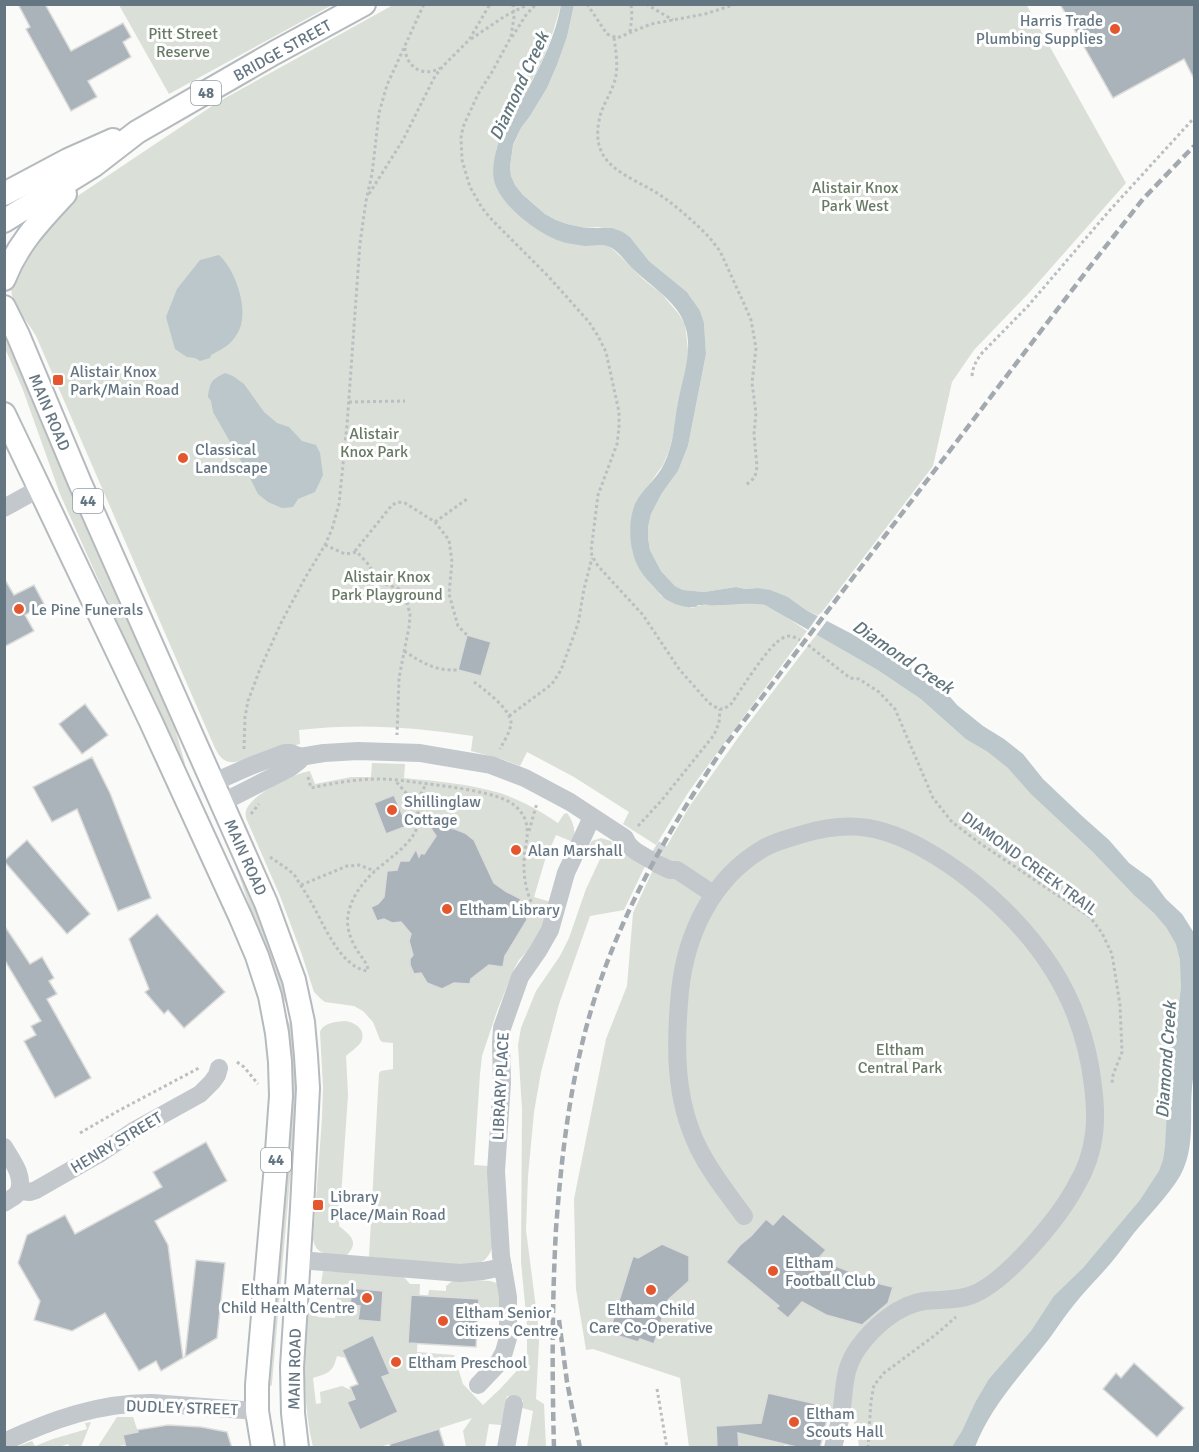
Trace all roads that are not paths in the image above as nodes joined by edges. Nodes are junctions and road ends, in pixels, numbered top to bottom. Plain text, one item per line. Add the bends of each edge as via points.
1 (364, 4) edge
2 (137, 132) junction
3 (78, 176) junction
4 (4, 194) edge
5 (4, 221) edge
6 (4, 279) edge
7 (4, 307) edge
8 (4, 414) edge
9 (40, 488) junction
10 (4, 508) edge
11 (300, 757) junction
12 (217, 793) junction
13 (189, 806) junction
14 (592, 817) junction
15 (714, 894) junction
16 (270, 996) junction
17 (303, 1022) junction
18 (219, 1068) dead end
19 (4, 1147) edge
20 (12, 1197) edge
21 (744, 1216) dead end
22 (299, 1260) junction
23 (503, 1267) junction
24 (478, 1385) dead end
25 (514, 1404) dead end
26 (257, 1411) junction
27 (293, 1413) junction
28 (4, 1442) edge
29 (263, 1448) edge
30 (297, 1448) edge
31 (506, 1448) edge
32 (833, 1448) edge

1 - 2 main road, BRIDGE STREET / 48
2 - 3 main road, BRIDGE STREET / 48
2 - 4 main road, BRIDGE STREET / 48 via 85,152
3 - 5 main road, BRIDGE STREET / 48
3 - 6 main road via 30,231
7 - 12 main road, MAIN ROAD / 44
8 - 9 main road, MAIN ROAD / 44
9 - 10 street
9 - 13 main road, MAIN ROAD / 44
11 - 12 street via 290,768
11 - 12 street via 285,753 245,769
11 - 14 street via 396,752 490,765 525,778
12 - 13 main road via 205,808
12 - 17 main road, MAIN ROAD / 44 via 277,932 294,980
13 - 16 main road, MAIN ROAD / 44 via 257,956
14 - 15 street via 625,838 635,852 671,860 677,870
14 - 23 street, LIBRARY PLACE via 566,873 550,930 520,977 502,1028 496,1171
15 - 21 street via 689,943 682,976 677,1071 691,1132 708,1165
15 - 32 street via 746,860 766,847 813,831 858,826 884,831 917,845 986,892 1044,955 1065,989 1091,1067 1094,1134 1085,1167 1066,1202 1028,1250 988,1286 963,1298 911,1305 865,1338 846,1372
16 - 17 main road
16 - 26 main road, MAIN ROAD / 44 via 281,1096
17 - 22 main road, MAIN ROAD / 44 via 308,1088
18 - 20 street, HENRY STREET via 200,1094 36,1190
19 - 20 street via 20,1176 21,1184
22 - 23 street via 460,1273
22 - 27 main road, MAIN ROAD / 44
23 - 24 street, LIBRARY PLACE via 508,1338 497,1365
25 - 31 street
26 - 27 main road
26 - 28 street, DUDLEY STREET via 153,1403 113,1405 59,1420
26 - 29 main road, MAIN ROAD / 44
27 - 30 main road, MAIN ROAD / 44

